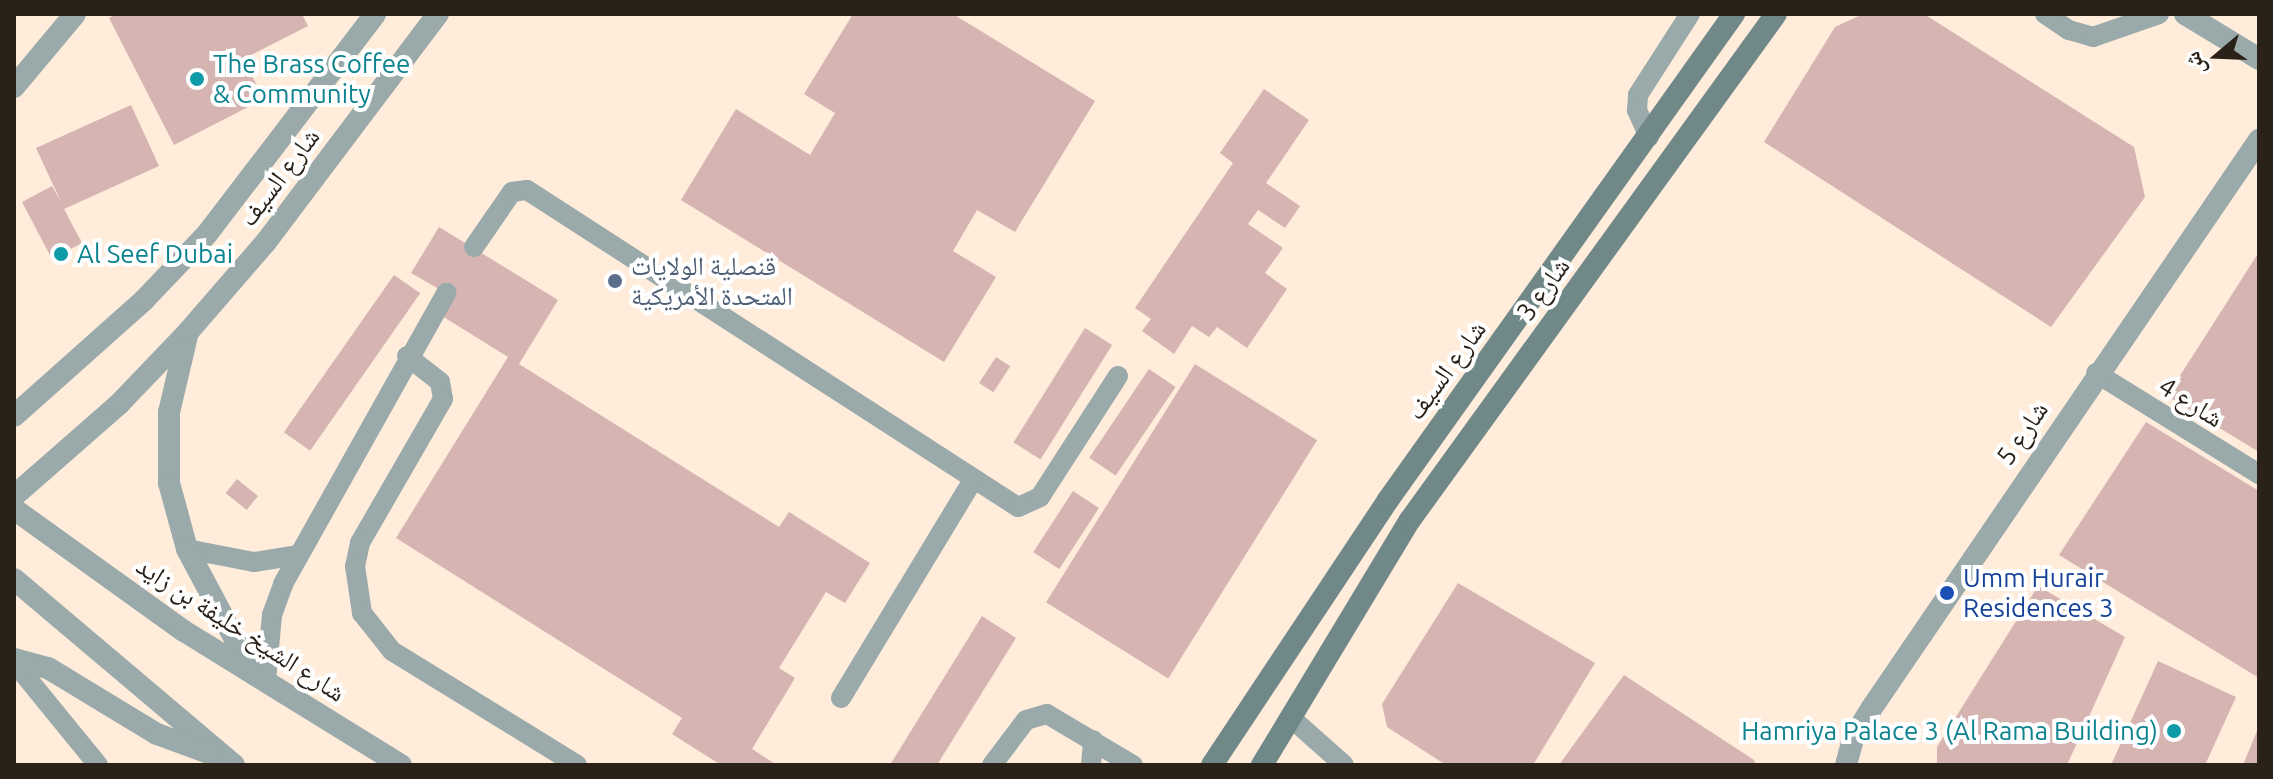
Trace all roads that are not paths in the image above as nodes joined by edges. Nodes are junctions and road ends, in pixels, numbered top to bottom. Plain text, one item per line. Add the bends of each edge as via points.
1 (75, 14) edge
2 (375, 14) edge
3 (438, 14) edge
4 (1690, 14) edge
5 (1734, 14) edge
6 (1776, 14) edge
7 (2045, 14) edge
8 (2159, 14) edge
9 (2185, 14) edge
10 (2259, 59) edge
11 (14, 87) edge
12 (1649, 137) junction
13 (2259, 140) edge
14 (474, 247) dead end
15 (446, 293) dead end
16 (188, 332) junction
17 (407, 356) junction
18 (2096, 373) junction
19 (1118, 376) dead end
20 (14, 416) edge
21 (2259, 474) edge
22 (973, 480) junction
23 (14, 496) edge
24 (14, 509) edge
25 (187, 549) junction
26 (298, 555) junction
27 (14, 579) edge
28 (14, 660) edge
29 (259, 677) junction
30 (841, 698) dead end
31 (1290, 717) junction
32 (1093, 740) junction
33 (228, 761) edge
34 (1341, 764) edge
35 (98, 765) edge
36 (401, 765) edge
37 (577, 765) edge
38 (992, 765) edge
39 (1091, 765) edge
40 (1133, 765) edge
41 (1212, 765) edge
42 (1262, 765) edge
43 (1846, 765) edge

1 - 11 street
2 - 20 street, شارع السيف via 207,234 133,310
3 - 16 street, شارع السيف via 266,242
4 - 12 lane via 1638,95 1637,110
5 - 12 main road, شارع السيف
6 - 31 main road, شارع 3 via 1410,520
7 - 8 lane via 2069,30 2093,37
9 - 10 street
12 - 41 main road, شارع السيف via 1380,511
13 - 18 street, شارع 5
14 - 22 lane via 512,192 527,190
15 - 17 lane
16 - 23 street, شارع السيف via 119,404
16 - 25 street via 169,412 168,459
17 - 26 lane
17 - 37 lane via 440,382 443,399 360,543 355,566 362,613 392,651
18 - 21 lane, شارع 4
18 - 43 street, شارع 5 via 1871,709 1853,738
19 - 22 lane via 1034,504 1009,504
22 - 30 lane
24 - 29 street, شارع الشيخ خليفة بن زايد via 184,631
25 - 26 lane via 254,562
25 - 29 street
26 - 29 lane via 272,615
27 - 33 street
28 - 33 street via 48,668 89,688 157,734
28 - 35 lane
29 - 36 street, شارع الشيخ خليفة بن زايد
31 - 34 lane
31 - 42 main road, شارع 3
32 - 38 lane via 1058,719 1036,715 1026,720
32 - 39 lane
32 - 40 lane

